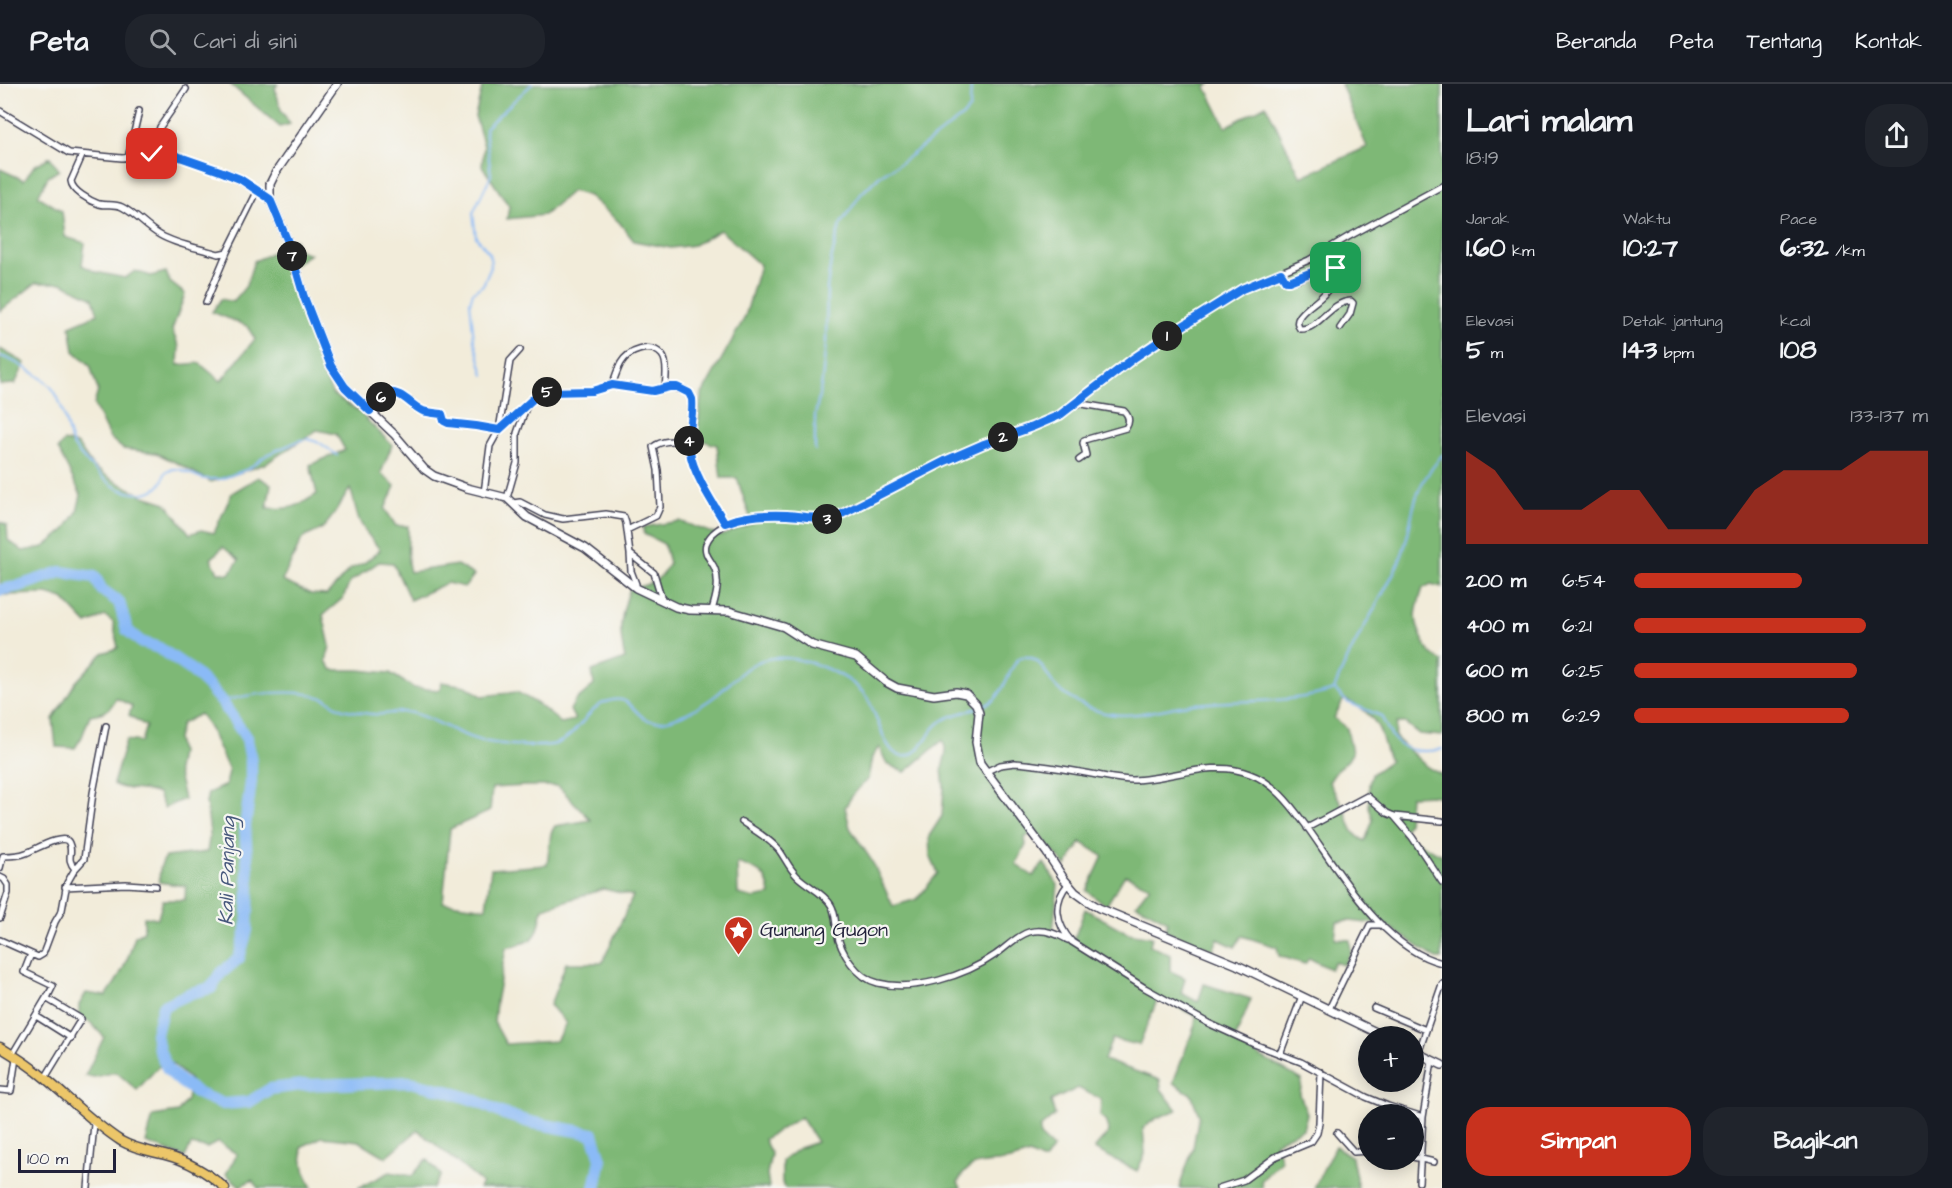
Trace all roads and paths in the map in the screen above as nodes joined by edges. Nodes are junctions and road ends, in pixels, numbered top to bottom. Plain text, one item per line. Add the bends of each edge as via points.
1 (337, 84) edge
2 (186, 89) dead end
3 (0, 111) edge
4 (139, 111) dead end
5 (152, 154) junction
6 (82, 156) junction
7 (128, 158) junction
8 (1442, 186) edge
9 (258, 190) junction
10 (270, 199) junction
11 (227, 252) junction
12 (1281, 273) junction
13 (206, 302) dead end
14 (1340, 328) dead end
15 (520, 350) dead end
16 (612, 385) junction
17 (666, 388) junction
18 (1076, 403) junction
19 (528, 404) junction
20 (370, 411) junction
21 (499, 430) junction
22 (689, 442) junction
23 (1079, 460) dead end
24 (484, 493) junction
25 (510, 501) junction
26 (725, 523) junction
27 (627, 530) junction
28 (630, 554) junction
29 (636, 588) junction
30 (662, 600) junction
31 (712, 610) junction
32 (106, 726) dead end
33 (986, 772) junction
34 (1394, 816) junction
35 (1442, 821) edge
36 (742, 822) dead end
37 (1307, 828) junction
38 (0, 868) edge
39 (75, 869) junction
40 (0, 877) edge
41 (1442, 882) edge
42 (1068, 884) junction
43 (156, 886) dead end
44 (65, 887) junction
45 (0, 918) edge
46 (1382, 925) junction
47 (0, 940) edge
48 (1072, 942) junction
49 (31, 954) junction
50 (1442, 963) edge
51 (1442, 984) edge
52 (1302, 996) junction
53 (48, 998) junction
54 (1374, 1008) dead end
55 (1329, 1009) junction
56 (36, 1016) junction
57 (1364, 1026) edge
58 (1426, 1030) junction
59 (1424, 1035) edge
60 (71, 1038) junction
61 (0, 1047) edge
62 (1280, 1054) junction
63 (14, 1056) junction
64 (1424, 1057) edge
65 (1431, 1060) junction
66 (1442, 1065) edge
67 (1321, 1072) junction
68 (45, 1078) junction
69 (0, 1090) edge
70 (1383, 1104) edge
71 (1424, 1110) edge
72 (89, 1118) junction
73 (1337, 1133) dead end
74 (1358, 1152) edge
75 (1424, 1159) edge
76 (1434, 1162) dead end
77 (1420, 1170) edge
78 (1419, 1182) dead end
79 (88, 1188) edge
80 (225, 1188) edge
81 (1219, 1188) edge

1 - 10 street via 276,172 270,184
2 - 5 street via 166,116
3 - 6 street via 66,151
4 - 7 street
5 - 7 street
5 - 9 street via 177,156 240,179
6 - 7 street
6 - 11 street via 70,181 75,189 100,204 122,207 162,236 218,254
8 - 12 street
9 - 10 street
9 - 11 street
10 - 20 street via 331,366 345,387
11 - 13 street
12 - 14 street via 1286,281 1294,281 1334,266 1337,274 1297,325 1300,329 1309,328 1339,304 1351,301 1352,309
12 - 18 street via 1242,289 1170,334
15 - 21 street via 510,362
16 - 17 street via 653,391
16 - 17 street via 622,360 636,350 647,349 664,358
16 - 19 street via 592,391 549,392
17 - 22 street via 677,387 690,394 693,403
18 - 23 street via 1124,411 1129,420 1126,428 1084,440 1086,455
18 - 26 street via 1054,418 945,461 840,515 825,519 763,515
19 - 21 street
19 - 25 street via 517,433 518,464
20 - 21 street via 385,393 392,392 425,411 442,414 448,423
20 - 24 street via 431,474
21 - 24 street via 490,446
22 - 26 street via 693,463
22 - 27 street via 664,442 653,447 660,507 656,516
24 - 25 street
25 - 27 street via 563,519 605,514 624,517
25 - 29 street via 527,517 585,548
26 - 31 street via 706,543 718,582
27 - 28 street
28 - 29 street
28 - 30 street via 654,573
29 - 30 street
30 - 31 street via 690,610
31 - 33 street via 770,622 812,645 856,657 893,686 938,695 959,692 970,697 979,717 976,750
32 - 39 street via 86,855
33 - 37 street via 1004,764 1023,764 1131,780 1228,768 1269,784
33 - 42 street
34 - 35 street
34 - 37 street via 1364,796
34 - 41 street
36 - 48 street via 779,850 797,876 831,905 841,948 867,979 877,983 918,984 961,973 1029,932 1051,932
37 - 46 street via 1341,878
38 - 39 street via 3,856 24,854 64,839 70,844 69,860
39 - 44 street
40 - 45 street via 8,889
42 - 48 street via 1060,900 1059,921
42 - 52 street via 1100,908
43 - 44 street
44 - 49 street via 62,910 43,954
46 - 50 street via 1408,947
46 - 55 street via 1370,925
47 - 49 street
48 - 62 street via 1208,1023
49 - 53 street via 24,972 53,986
51 - 58 street
52 - 55 street
52 - 62 street
53 - 56 street
53 - 60 street via 82,1019
54 - 58 street
55 - 57 street
56 - 60 street
56 - 63 street
58 - 59 street
60 - 68 street
61 - 63 main road
62 - 67 street
63 - 68 main road
63 - 69 street via 11,1090
64 - 65 street
65 - 66 street
65 - 71 street
67 - 70 street
67 - 81 street via 1319,1123 1311,1142 1275,1157 1244,1180
68 - 72 main road
72 - 79 street via 94,1124
72 - 80 main road via 127,1144 187,1162
73 - 74 street
75 - 76 street
77 - 78 street

